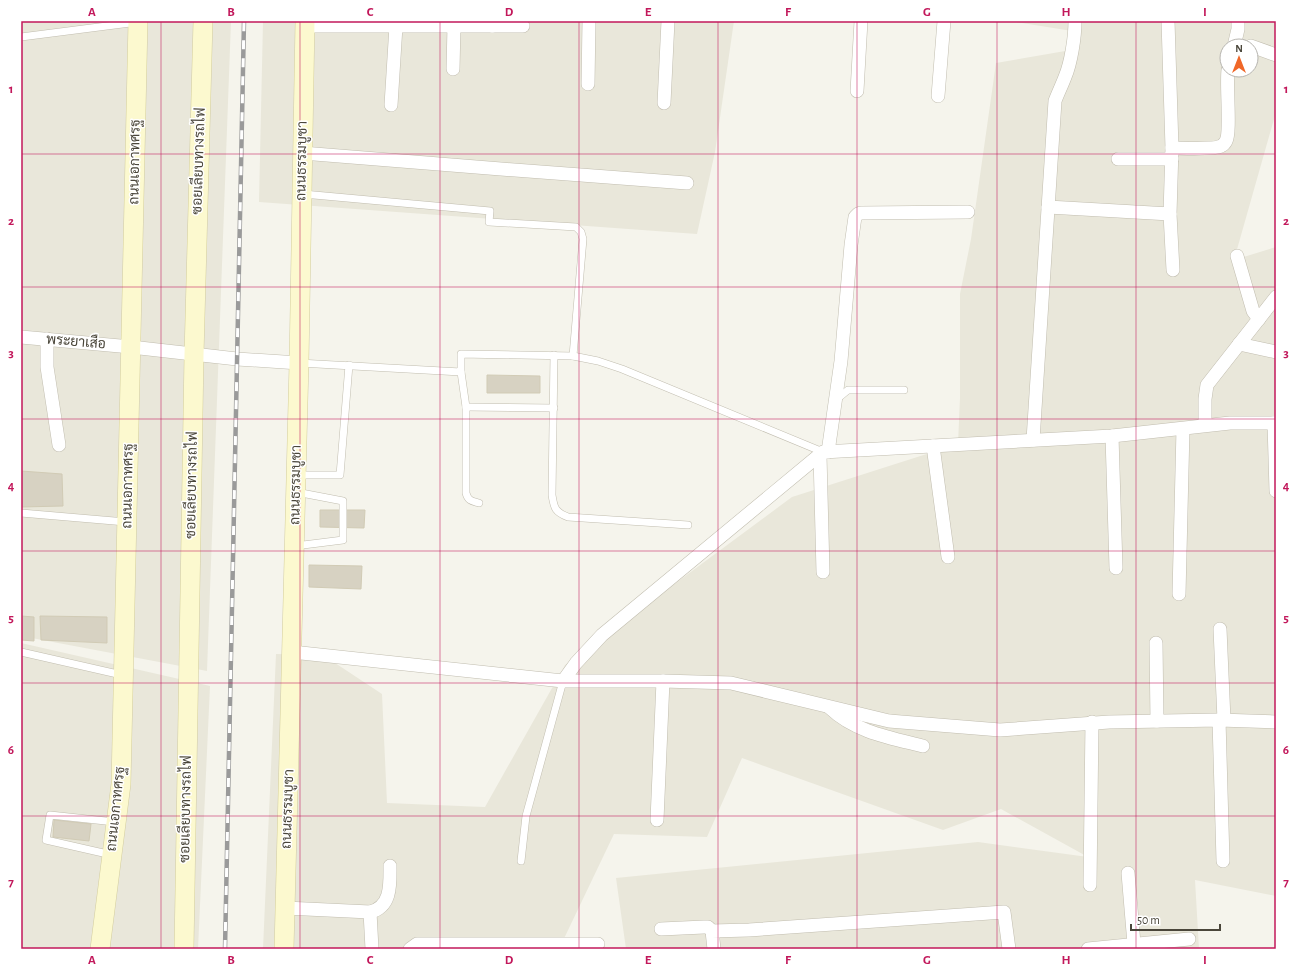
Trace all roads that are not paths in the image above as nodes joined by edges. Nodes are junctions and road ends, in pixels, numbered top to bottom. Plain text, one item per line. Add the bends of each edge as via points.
1 (203, 21) edge
2 (589, 21) edge
3 (668, 21) edge
4 (861, 21) edge
5 (944, 21) edge
6 (1075, 21) edge
7 (1168, 21) edge
8 (1238, 21) edge
9 (138, 22) edge
10 (305, 24) edge
11 (495, 24) edge
12 (396, 26) junction
13 (454, 26) junction
14 (523, 26) dead end
15 (21, 37) edge
16 (1236, 38) edge
17 (1259, 49) edge
18 (1276, 55) edge
19 (453, 69) dead end
20 (1227, 78) edge
21 (588, 84) dead end
22 (857, 91) dead end
23 (938, 96) dead end
24 (664, 103) dead end
25 (391, 105) dead end
26 (302, 153) junction
27 (1172, 153) junction
28 (1118, 159) dead end
29 (687, 183) dead end
30 (301, 193) junction
31 (1048, 207) junction
32 (968, 212) dead end
33 (1170, 214) junction
34 (1237, 256) dead end
35 (1173, 270) dead end
36 (1276, 297) edge
37 (1259, 319) junction
38 (21, 337) edge
39 (47, 339) junction
40 (1239, 344) junction
41 (131, 347) junction
42 (1276, 352) edge
43 (194, 355) junction
44 (554, 355) junction
45 (573, 356) junction
46 (298, 363) junction
47 (349, 365) junction
48 (461, 372) junction
49 (904, 390) dead end
50 (835, 401) junction
51 (466, 407) junction
52 (554, 408) junction
53 (1275, 423) edge
54 (1205, 425) junction
55 (1183, 429) junction
56 (1112, 436) junction
57 (1033, 440) junction
58 (59, 445) dead end
59 (933, 446) junction
60 (824, 453) junction
61 (296, 484) junction
62 (1276, 491) edge
63 (479, 503) dead end
64 (21, 513) edge
65 (127, 522) junction
66 (688, 525) dead end
67 (294, 546) junction
68 (948, 557) dead end
69 (1116, 568) dead end
70 (822, 572) dead end
71 (1179, 594) dead end
72 (1220, 629) dead end
73 (1156, 643) dead end
74 (21, 652) edge
75 (292, 652) junction
76 (124, 675) junction
77 (563, 681) junction
78 (663, 681) junction
79 (827, 706) junction
80 (1222, 720) junction
81 (1157, 721) junction
82 (1092, 722) junction
83 (1276, 722) edge
84 (923, 746) dead end
85 (656, 820) dead end
86 (116, 822) junction
87 (112, 855) junction
88 (521, 861) dead end
89 (1223, 861) dead end
90 (390, 866) dead end
91 (1128, 873) dead end
92 (1090, 885) dead end
93 (285, 908) junction
94 (370, 912) junction
95 (662, 929) dead end
96 (712, 931) junction
97 (1190, 939) dead end
98 (598, 944) dead end
99 (1134, 944) junction
100 (100, 949) edge
101 (184, 949) edge
102 (284, 949) edge
103 (372, 949) edge
104 (410, 949) edge
105 (714, 949) edge
106 (1009, 949) edge
107 (1088, 949) edge

1 - 43 main road, ซอยเลียบทางรถไฟ
2 - 21 street
3 - 24 street
4 - 22 street
5 - 23 street
6 - 31 street via 1065,77 1055,101
7 - 27 street
8 - 16 street
9 - 15 lane
9 - 41 main road, ถนนเอกาทศรฐ
10 - 12 street
10 - 26 main road, ถนนธรรมบูชา
11 - 13 street
11 - 14 street
12 - 13 street
12 - 25 street
13 - 19 street
17 - 18 street
20 - 27 street via 1226,141 1221,146
26 - 29 street
26 - 30 main road, ถนนธรรมบูชา
27 - 28 street
27 - 33 street
30 - 45 lane via 490,211 489,222 576,227 583,239
30 - 46 main road, ถนนธรรมบูชา
31 - 33 street
31 - 57 street
32 - 50 street via 862,213 855,217
33 - 35 street
34 - 37 street via 1253,311
36 - 37 street
37 - 40 street
38 - 39 street, พระยาเสือ
39 - 41 street, พระยาเสือ
39 - 58 street via 47,367
40 - 42 street
40 - 54 street via 1208,385
41 - 43 street, พระยาเสือ
41 - 65 main road, ถนนเอกาทศรฐ
43 - 46 street, พระยาเสือ
43 - 101 main road, ซอยเลียบทางรถไฟ
44 - 45 lane
44 - 48 lane via 461,354
44 - 52 lane
45 - 60 lane via 622,369
46 - 47 lane
46 - 61 main road, ถนนธรรมบูชา
47 - 48 lane
47 - 61 lane via 340,475
48 - 51 lane
49 - 50 lane via 848,390
50 - 60 street
51 - 52 lane
51 - 63 lane via 466,493 470,501
52 - 66 lane via 552,495 557,512 568,518
53 - 54 street
53 - 62 street
54 - 55 street
55 - 56 street
55 - 71 street
56 - 57 street
56 - 69 street
57 - 59 street
59 - 60 street
59 - 68 street
60 - 70 street
60 - 77 street via 602,635
61 - 67 main road, ถนนธรรมบูชา
61 - 67 lane via 343,501 343,540
64 - 65 lane
65 - 76 main road, ถนนเอกาทศรฐ
67 - 75 main road, ถนนธรรมบูชา
72 - 80 street
73 - 81 street
74 - 76 lane
75 - 77 street
75 - 93 main road, ถนนธรรมบูชา
76 - 86 main road, ถนนเอกาทศรฐ via 121,784
77 - 78 street
77 - 88 lane via 526,816
78 - 79 street via 731,683
78 - 85 street
79 - 82 street via 889,721 1000,730
79 - 84 street via 850,723
80 - 81 street
80 - 83 street
80 - 89 street
81 - 82 street
82 - 92 street
86 - 87 main road, ถนนเอกาทศรฐ
86 - 87 lane via 50,815 46,840
87 - 100 main road, ถนนเอกาทศรฐ
90 - 94 street via 390,888 386,899 380,909
91 - 99 street
93 - 94 street
93 - 102 main road, ถนนธรรมบูชา
94 - 103 street
95 - 96 street via 708,927
96 - 105 street
96 - 106 street via 743,931 1004,912
97 - 99 street
98 - 104 street via 417,944
99 - 107 street

